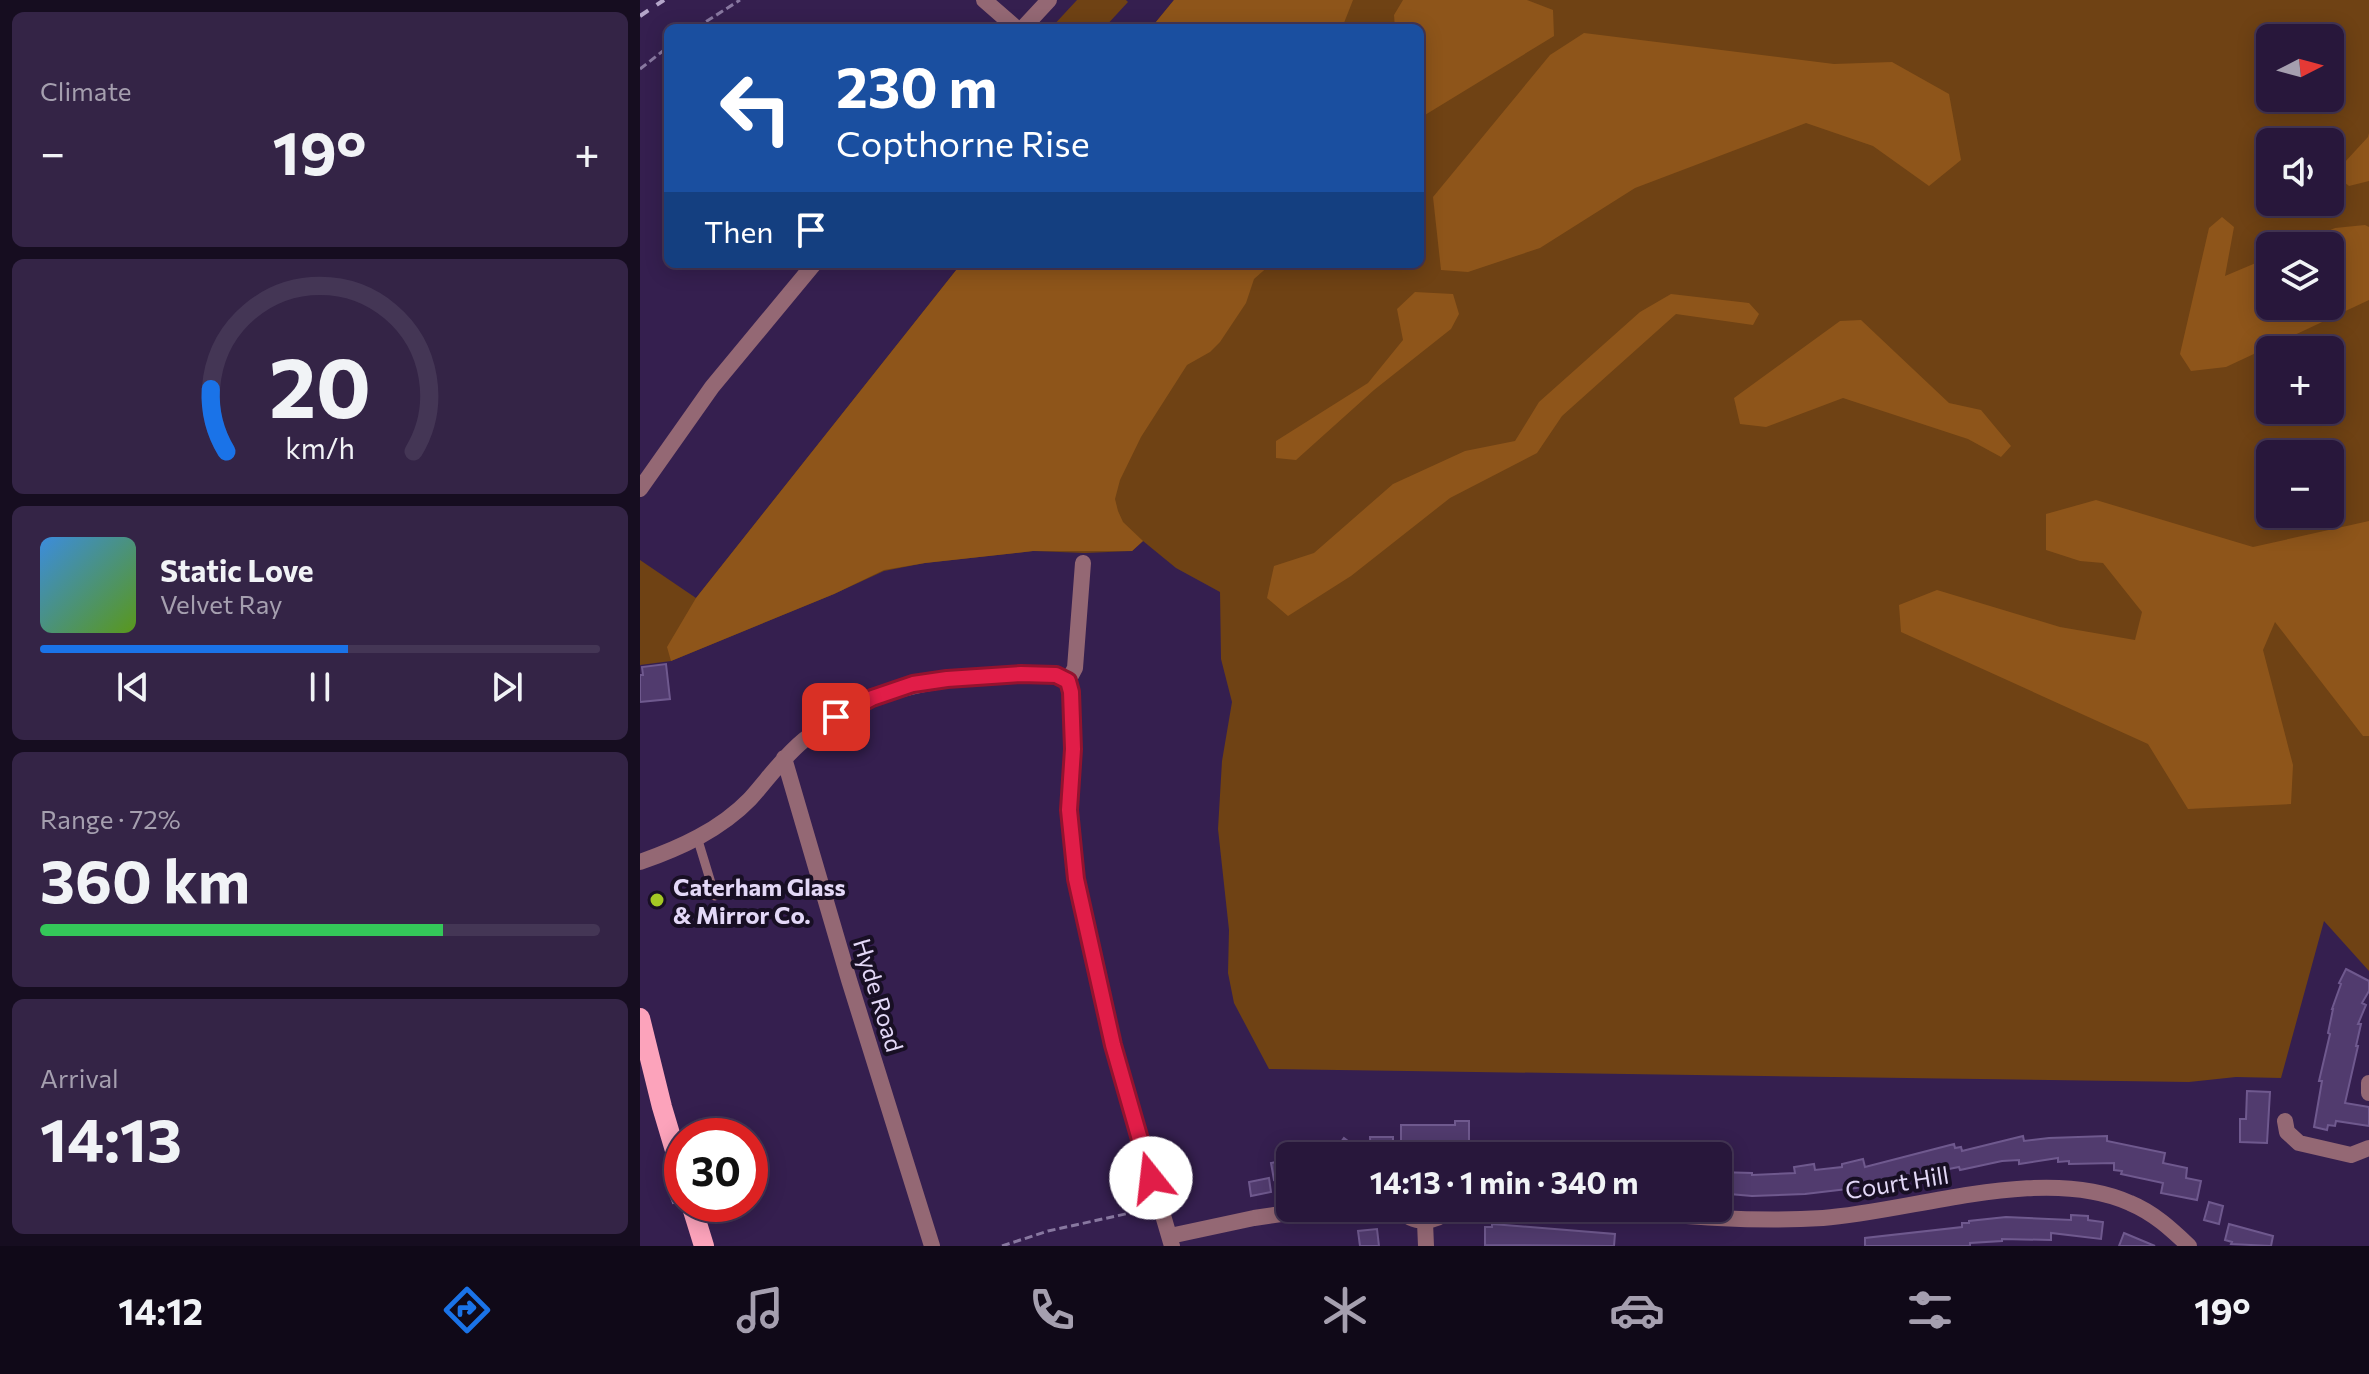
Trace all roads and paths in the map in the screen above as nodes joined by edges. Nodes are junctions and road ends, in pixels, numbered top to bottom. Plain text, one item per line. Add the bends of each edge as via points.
1 (740, 0) edge
2 (984, 0) edge
3 (1049, 0) edge
4 (702, 24) edge
5 (1011, 24) edge
6 (1027, 24) edge
7 (664, 50) edge
8 (640, 69) edge
9 (811, 268) edge
10 (640, 489) edge
11 (1083, 563) dead end
12 (1068, 681) junction
13 (784, 758) junction
14 (697, 837) junction
15 (640, 862) edge
16 (715, 896) dead end
17 (640, 1018) edge
18 (2369, 1083) edge
19 (2369, 1093) edge
20 (665, 1118) edge
21 (2285, 1121) dead end
22 (2369, 1148) edge
23 (1159, 1207) junction
24 (1276, 1215) edge
25 (1732, 1220) edge
26 (697, 1222) edge
27 (1425, 1222) edge
28 (1171, 1241) edge
29 (704, 1246) edge
30 (932, 1246) edge
31 (1002, 1246) edge
32 (1426, 1246) edge
33 (2189, 1246) edge

1 - 4 path
2 - 5 street
3 - 6 street
7 - 8 path
9 - 10 street via 712,387
11 - 12 street via 1075,668
12 - 13 street via 1056,675 1021,674 913,684 836,717
12 - 23 street via 1073,749 1069,810 1076,879 1113,1045
13 - 14 street via 749,800
13 - 30 street, Hyde Road
14 - 15 street
14 - 16 lane
17 - 20 main road
18 - 19 street
21 - 22 street via 2290,1137 2299,1143 2351,1155
23 - 28 street
23 - 31 path
24 - 28 street
25 - 33 street, Court Hill via 1886,1211 1962,1196 2064,1188 2134,1204
26 - 29 main road
27 - 32 street

